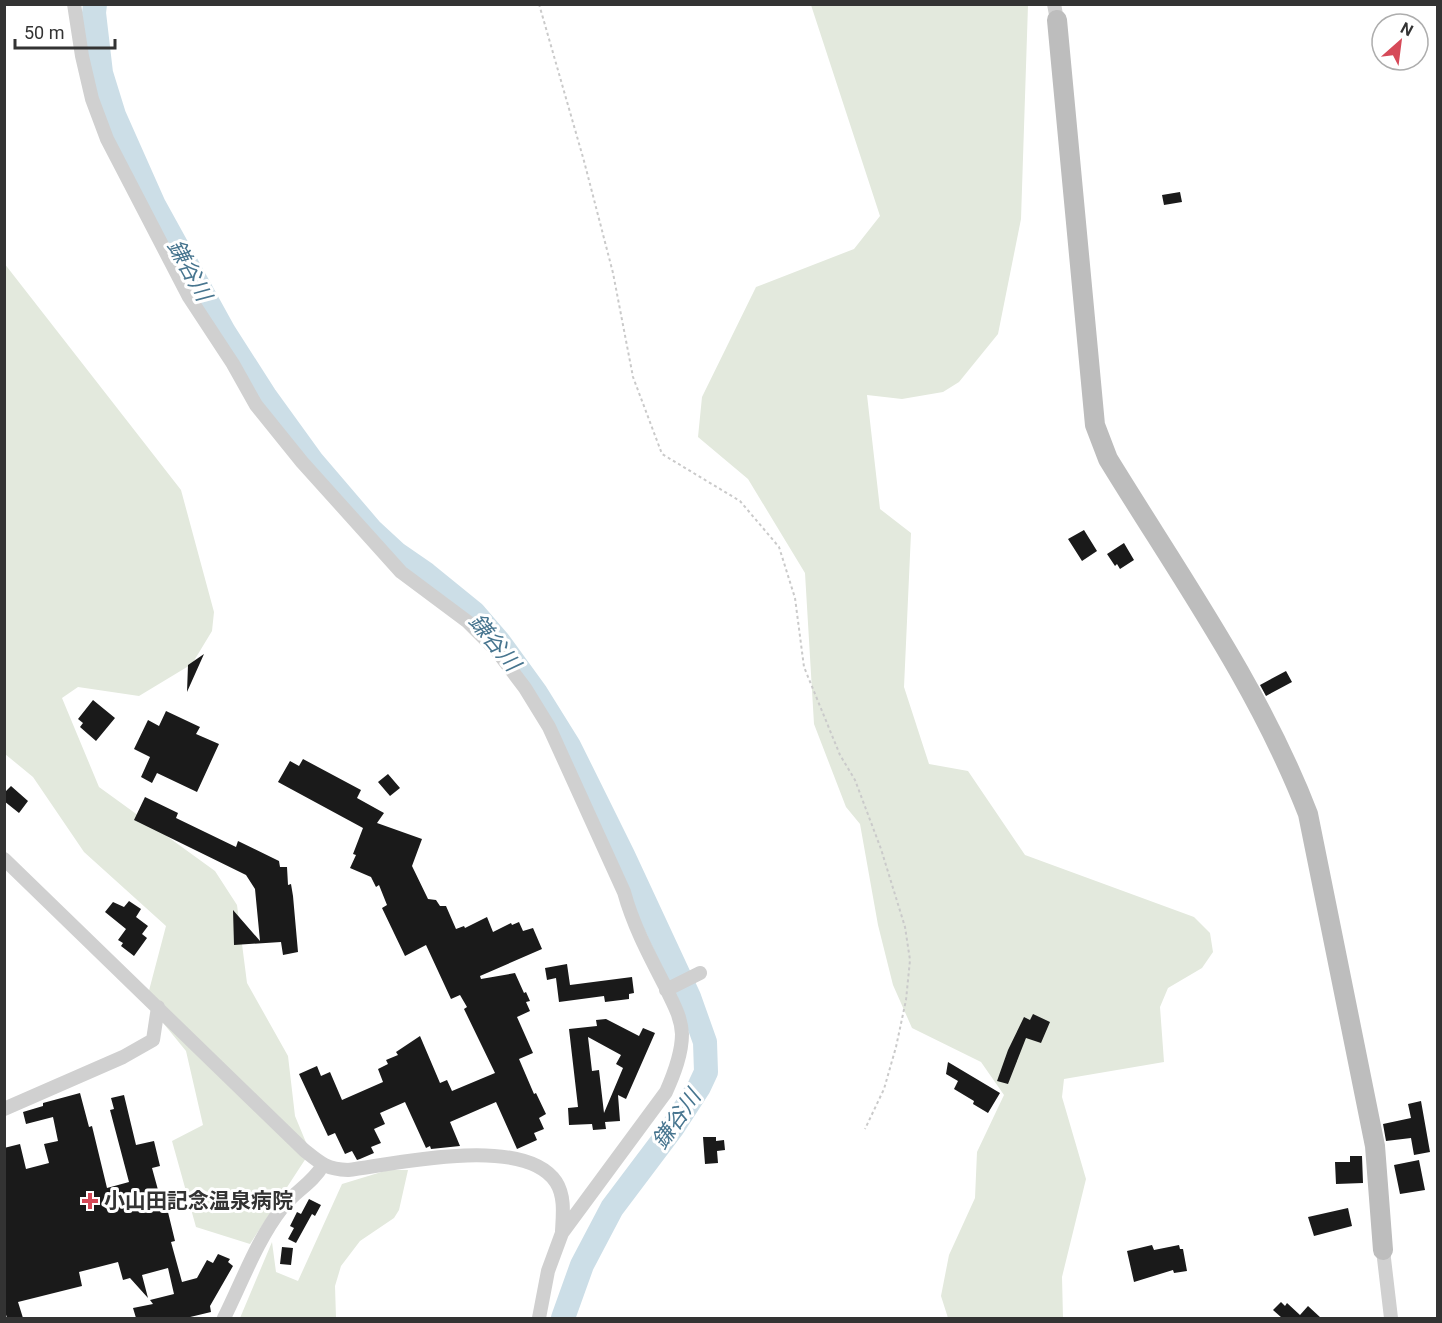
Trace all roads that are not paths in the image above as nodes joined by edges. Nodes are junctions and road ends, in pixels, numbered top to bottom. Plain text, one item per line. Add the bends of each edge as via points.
1 (74, 4) edge
2 (1056, 10) edge
3 (4, 859) edge
4 (700, 974) dead end
5 (666, 990) junction
6 (158, 1007) junction
7 (4, 1109) edge
8 (323, 1166) junction
9 (562, 1233) junction
10 (1383, 1250) joint
11 (224, 1318) edge
12 (538, 1318) edge
13 (1391, 1318) edge

1 - 5 street via 92,99 107,139 189,297 256,405 302,462 401,572 468,622 525,688 549,727
2 - 10 street via 1095,425 1108,459 1229,654 1291,771 1308,814 1375,1146
3 - 6 street
4 - 5 street
5 - 9 street via 676,1004 682,1031 674,1076
6 - 7 street via 153,1040
6 - 8 street
8 - 9 street via 348,1170 468,1154 531,1163 556,1182 564,1208
8 - 11 street via 315,1179 281,1209
9 - 12 street via 548,1271
10 - 13 street

